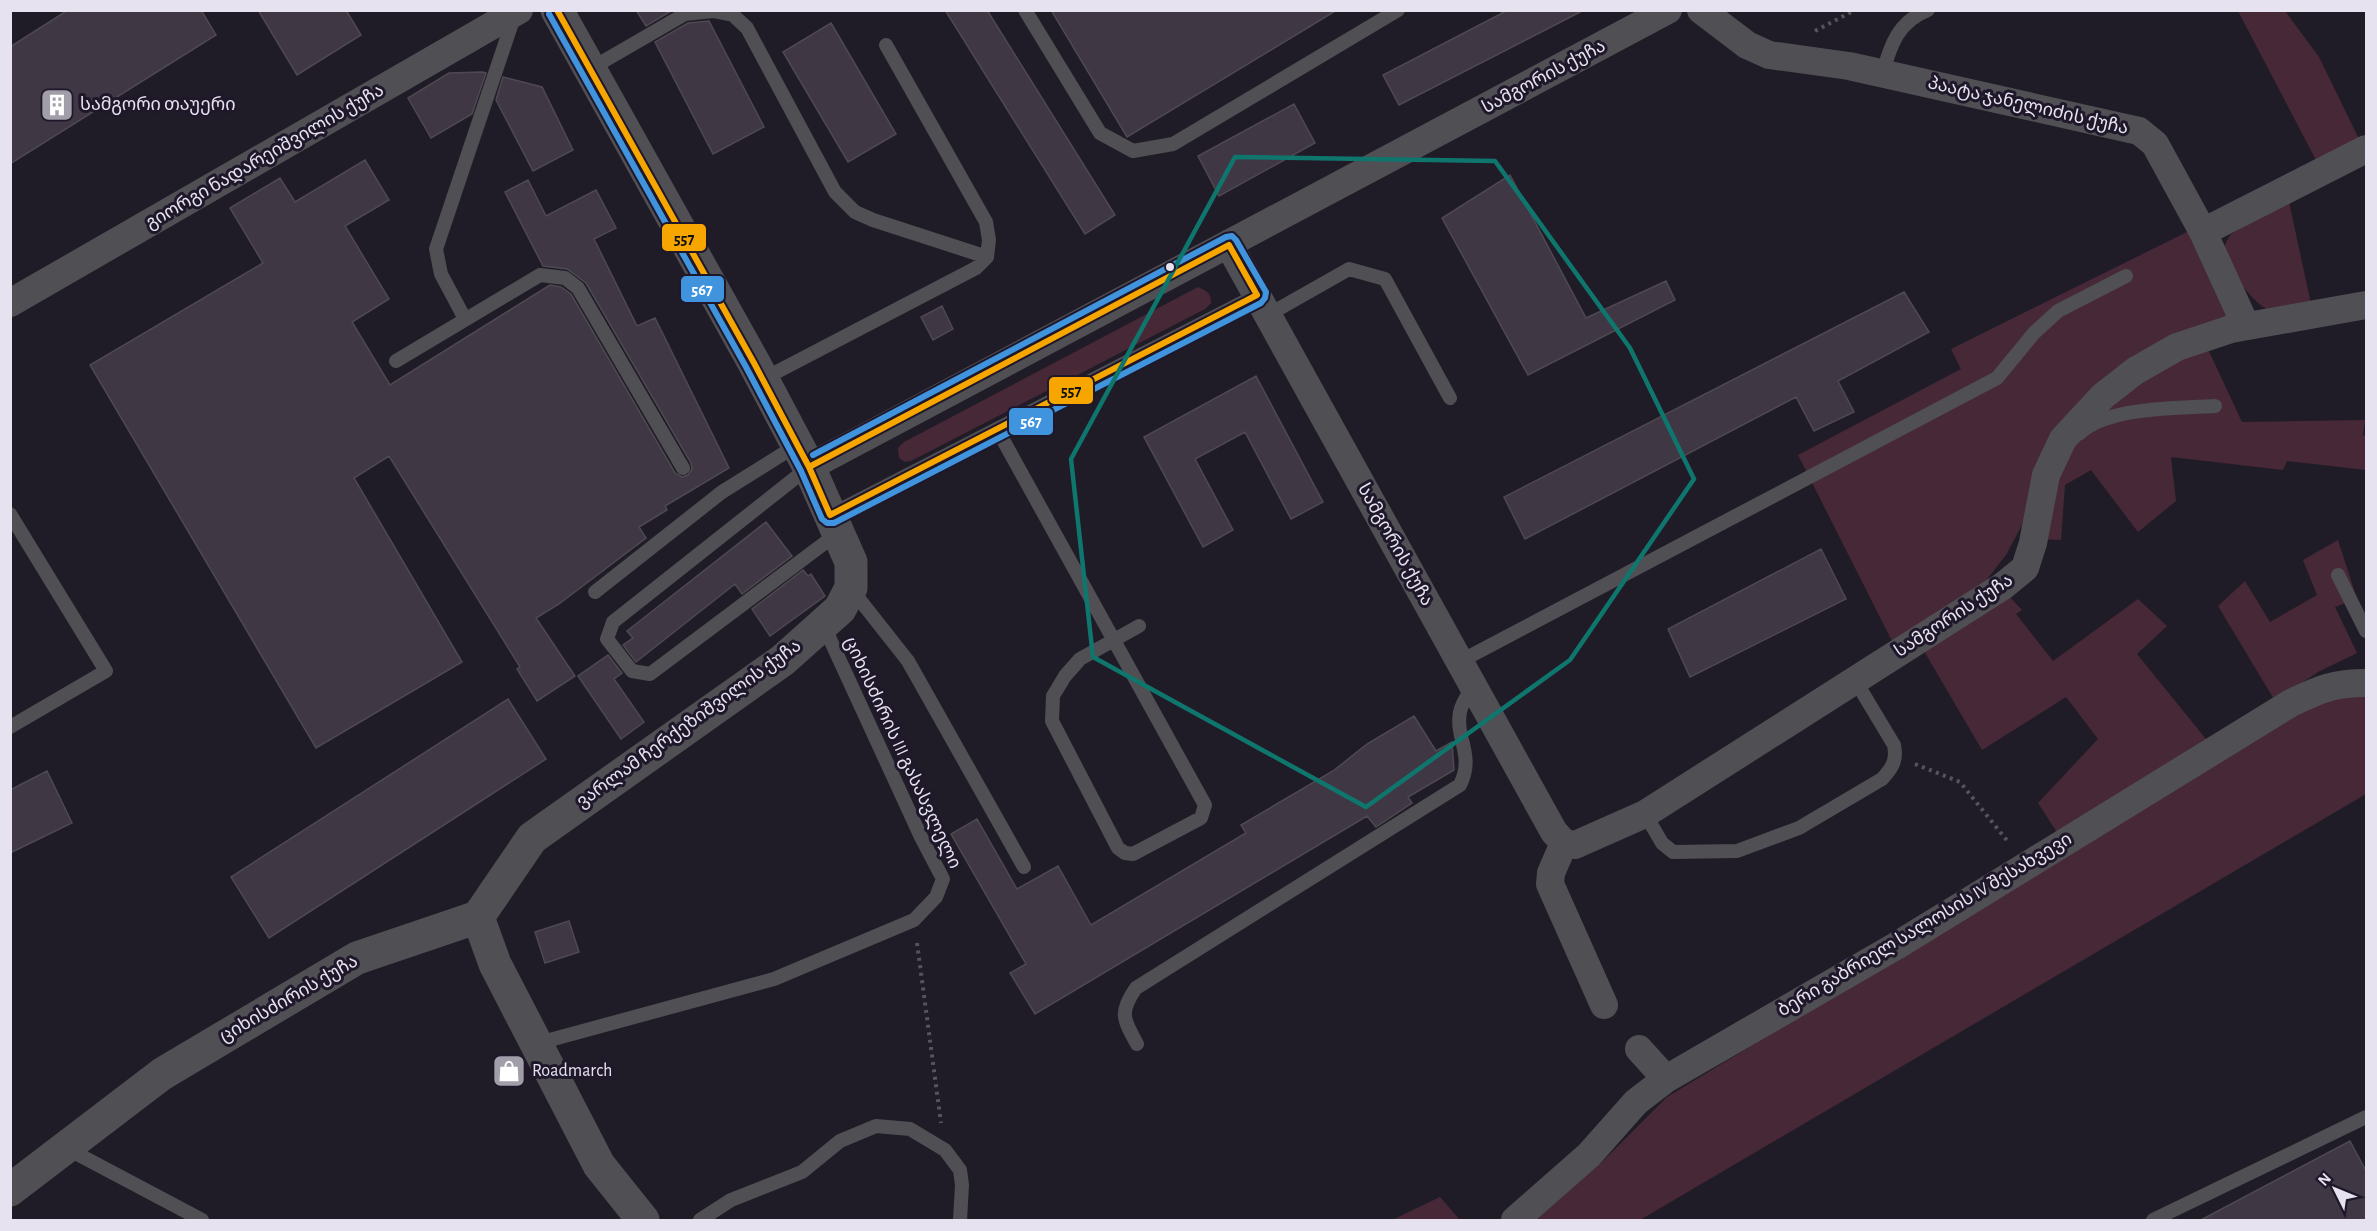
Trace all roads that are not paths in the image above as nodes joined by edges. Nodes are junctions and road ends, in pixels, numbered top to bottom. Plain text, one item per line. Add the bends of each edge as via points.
1 (558, 10) edge
2 (1025, 10) edge
3 (1398, 10) edge
4 (1668, 10) edge
5 (1701, 10) edge
6 (1928, 10) edge
7 (518, 11) edge
8 (886, 45) dead end
9 (590, 69) junction
10 (1883, 73) junction
11 (2366, 151) edge
12 (2203, 231) junction
13 (1229, 245) junction
14 (987, 257) junction
15 (2126, 276) dead end
16 (10, 303) edge
17 (1262, 305) junction
18 (2367, 305) edge
19 (465, 319) junction
20 (2246, 327) junction
21 (396, 361) dead end
22 (763, 379) junction
23 (1450, 398) dead end
24 (2215, 405) dead end
25 (997, 429) junction
26 (2056, 454) junction
27 (803, 456) junction
28 (683, 468) dead end
29 (10, 514) edge
30 (834, 524) junction
31 (2338, 575) dead end
32 (851, 588) junction
33 (595, 592) dead end
34 (823, 624) junction
35 (1139, 626) dead end
36 (2367, 631) edge
37 (1114, 640) junction
38 (1459, 662) junction
39 (1855, 680) junction
40 (2367, 683) edge
41 (1473, 687) junction
42 (10, 727) edge
43 (1645, 814) junction
44 (1564, 843) junction
45 (1024, 867) dead end
46 (478, 917) junction
47 (1604, 1005) dead end
48 (535, 1044) junction
49 (1137, 1044) dead end
50 (1639, 1049) dead end
51 (1666, 1078) junction
52 (2367, 1117) edge
53 (66, 1148) junction
54 (10, 1190) edge
55 (202, 1221) edge
56 (643, 1221) edge
57 (700, 1221) edge
58 (960, 1221) edge
59 (1515, 1221) edge
60 (2153, 1221) edge

1 - 9 street
2 - 3 lane via 1100,133 1133,151 1173,144
4 - 13 street, სამგორის ქუჩა
5 - 10 street, პაატა ჯანელიძის ქუჩა via 1747,45 1769,55
6 - 10 lane via 1902,27 1890,47
7 - 16 street, გიორგი ნადარეიშვილის ქუჩა
7 - 19 lane via 436,249 441,274
8 - 14 lane via 986,222
9 - 14 lane via 685,14 713,10 733,15 747,28 835,192 855,212
9 - 22 street
10 - 12 street, პაატა ჯანელიძის ქუჩა via 2139,131 2155,144
11 - 12 street
12 - 20 street, პაატა ჯანელიძის ქუჩა
13 - 17 street, სამგორის ქუჩა
13 - 27 street, სამგორის ქუჩა
14 - 22 lane via 976,268
15 - 38 lane via 2058,311 1997,378
17 - 23 lane via 1349,269 1385,279
17 - 25 lane
17 - 38 street, სამგორის ქუჩა
18 - 20 street, სამგორის ქუჩა
19 - 21 lane
19 - 28 lane via 540,275 565,278 578,288
20 - 26 street, სამგორის ქუჩა via 2177,347 2135,371 2103,396 2063,439
22 - 27 street
24 - 26 lane via 2132,411 2084,429
25 - 30 lane
25 - 37 lane
26 - 39 street, სამგორის ქუჩა via 2046,475 2025,567 2003,586
27 - 30 street
27 - 30 lane via 613,622 607,639 632,671 650,674
27 - 33 lane via 722,492
29 - 42 lane via 106,671
30 - 32 street via 851,562
31 - 36 lane
32 - 34 street, ვარლამ ჩერქეზიშვილის ქუჩა via 840,609
32 - 45 lane via 908,662
34 - 46 street, ვარლამ ჩერქეზიშვილის ქუჩა via 783,660 532,838
34 - 48 lane, ციხისძირის III გასასვლელი via 943,879 936,897 914,920 774,979
35 - 37 lane
37 - 37 lane via 1205,805 1201,818 1133,854 1118,849 1052,720 1053,696 1065,676 1080,659
38 - 41 street, სამგორის ქუჩა
39 - 43 street, სამგორის ქუჩა
39 - 43 lane via 1893,745 1896,756 1882,779 1799,828 1737,851 1673,852 1662,843
40 - 51 street, ბერი გაბრიელ სალოსის IV შესახვევი via 2341,683 2291,703 1896,946
41 - 44 street, სამგორის ქუჩა via 1554,832
41 - 49 lane via 1460,711 1467,762 1460,785 1136,988 1125,1004 1125,1024
43 - 44 street, სამგორის ქუჩა via 1575,845
44 - 47 street via 1550,884
46 - 48 street via 495,964
46 - 53 street, ციხისძირის ქუჩა via 357,958 162,1074
48 - 56 street via 599,1165
50 - 51 street
51 - 59 street, ბერი გაბრიელ სალოსის IV შესახვევი via 1636,1102 1590,1155
52 - 60 lane
53 - 54 street, ციხისძირის ქუჩა
53 - 55 lane
57 - 58 lane via 731,1200 802,1172 840,1141 876,1126 910,1129 945,1150 960,1170

